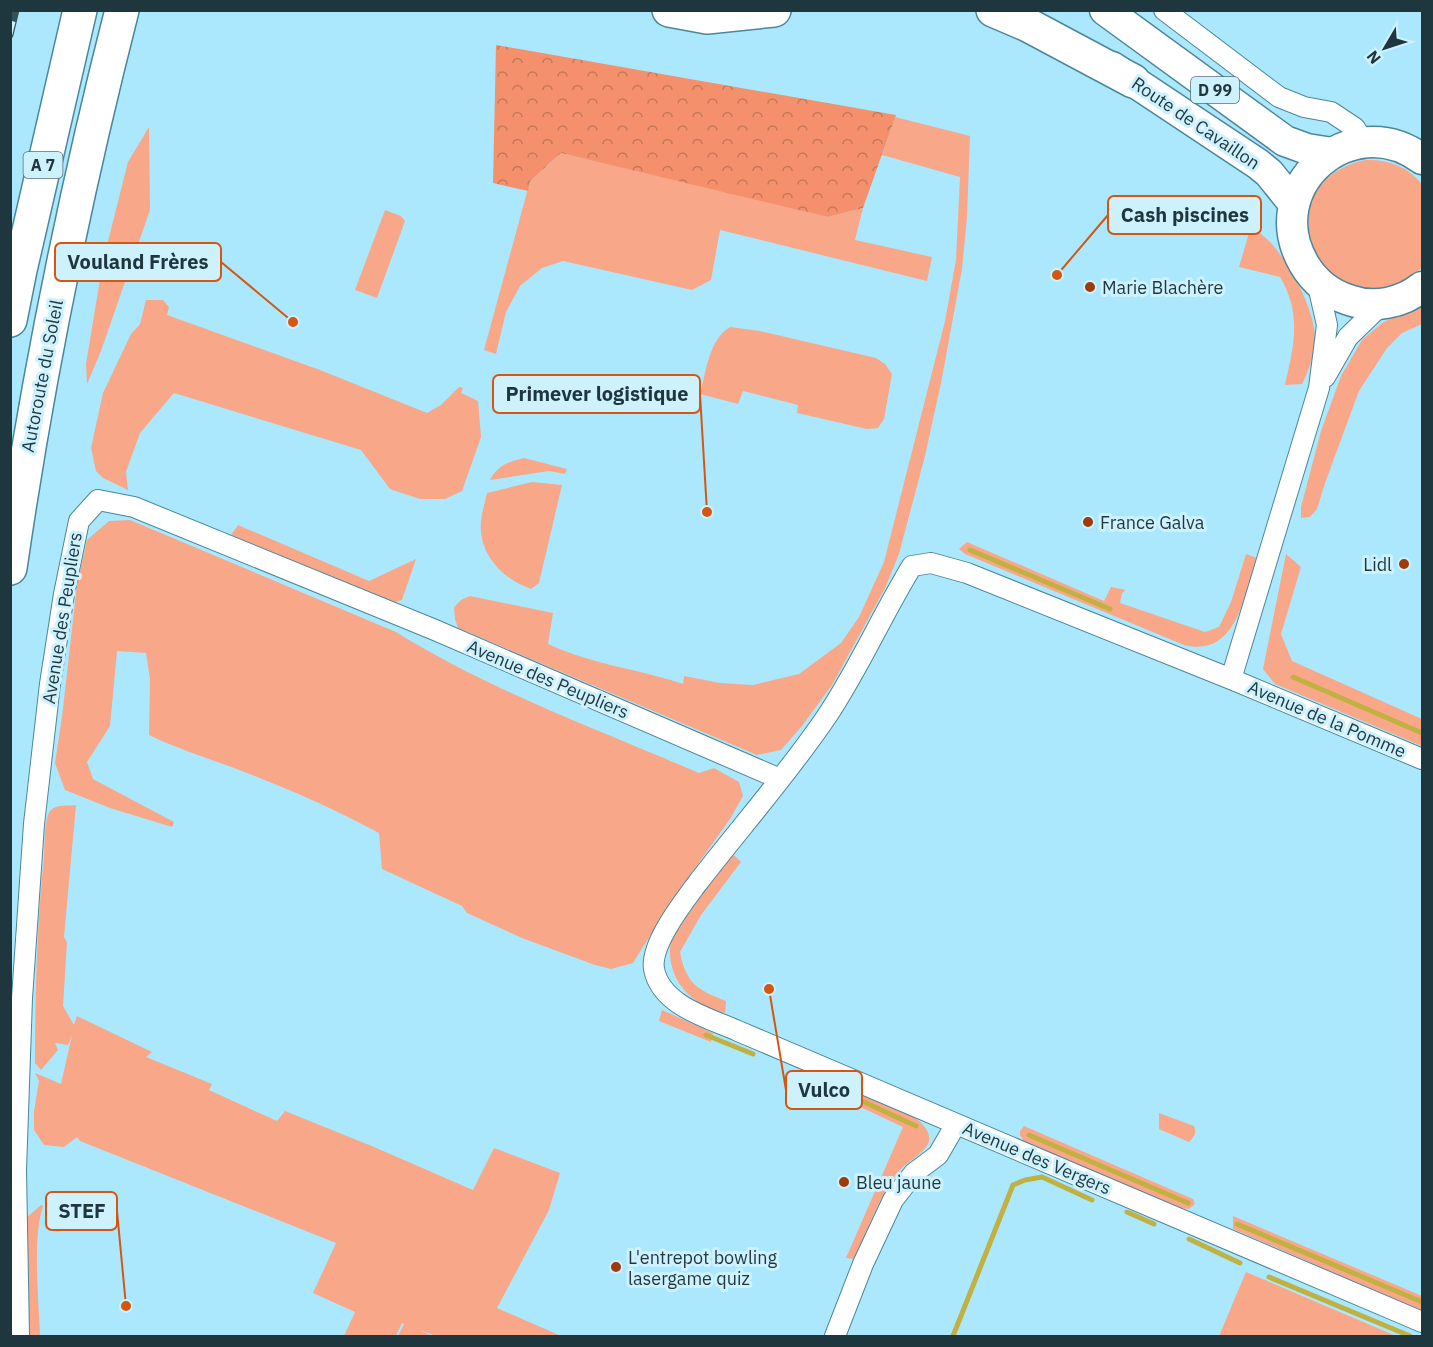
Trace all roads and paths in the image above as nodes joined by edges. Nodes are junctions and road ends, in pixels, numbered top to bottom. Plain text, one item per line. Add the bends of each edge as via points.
1 (80, 10) edge
2 (122, 10) edge
3 (669, 10) edge
4 (774, 10) edge
5 (993, 10) edge
6 (1030, 10) edge
7 (1105, 10) edge
8 (1164, 10) edge
9 (1133, 81) junction
10 (1363, 142) junction
11 (1332, 153) junction
12 (1422, 159) edge
13 (1294, 204) junction
14 (1317, 281) junction
15 (1422, 287) edge
16 (1382, 303) junction
17 (10, 320) edge
18 (1319, 388) junction
19 (10, 568) edge
20 (1231, 679) junction
21 (1422, 759) edge
22 (780, 779) junction
23 (956, 1124) junction
24 (1422, 1322) edge
25 (19, 1336) edge
26 (835, 1336) edge

1 - 17 highway, A 7
2 - 19 highway, Autoroute du Soleil / A 7 via 62,267
3 - 4 highway via 707,17
5 - 9 highway via 1028,24
6 - 9 main road, Route de Cavaillon / D 99
7 - 11 main road, Route de Cavaillon / D 99 via 1285,141
8 - 10 street via 1279,97 1331,112 1354,128
9 - 13 main road, Route de Cavaillon / D 99 via 1269,172
10 - 11 main road
10 - 12 main road via 1389,144
11 - 13 main road via 1304,180
13 - 14 main road via 1295,242 1307,270
14 - 16 main road via 1347,300
14 - 18 street via 1327,325
15 - 16 main road via 1402,299
16 - 18 street via 1348,337
18 - 20 street
20 - 21 street, Avenue de la Pomme
20 - 22 street, Avenue de la Pomme via 967,573 931,563 912,566 866,653 826,717
22 - 23 street, Avenue des Vergers via 669,921 656,953 654,968 660,982 677,1003
22 - 25 street, Avenue des Peupliers via 435,630 145,511 98,500 79,521 64,594 34,824 22,998 17,1159
23 - 24 street, Avenue des Vergers
23 - 26 street via 938,1155 914,1173 893,1200

